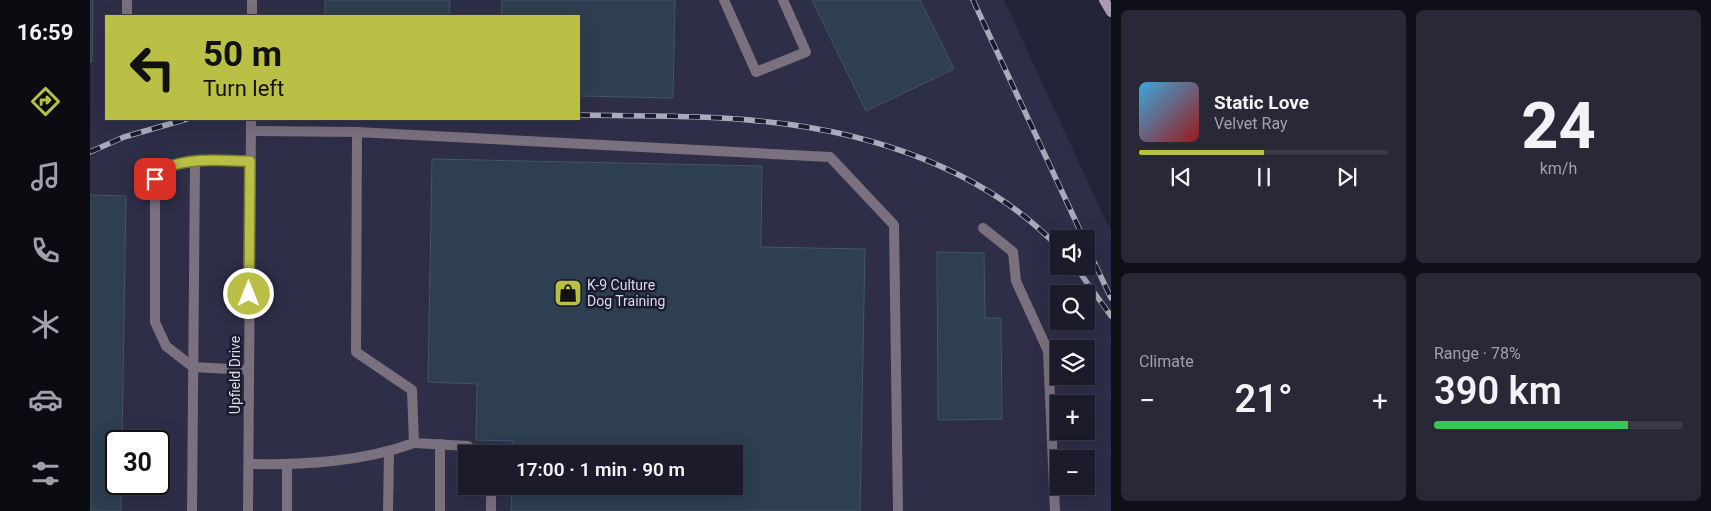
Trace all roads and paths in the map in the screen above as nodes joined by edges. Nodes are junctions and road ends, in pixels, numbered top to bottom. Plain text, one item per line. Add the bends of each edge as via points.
1 (127, 0) edge
2 (252, 0) edge
3 (724, 0) edge
4 (783, 0) edge
5 (1104, 0) edge
6 (1111, 12) edge
7 (127, 15) edge
8 (252, 15) edge
9 (251, 120) edge
10 (251, 131) junction
11 (357, 132) junction
12 (250, 161) junction
13 (195, 162) junction
14 (983, 228) dead end
15 (193, 367) junction
16 (249, 370) junction
17 (414, 442) junction
18 (440, 444) junction
19 (458, 445) edge
20 (389, 452) junction
21 (249, 464) junction
22 (287, 465) junction
23 (491, 495) edge
24 (192, 511) edge
25 (248, 511) edge
26 (287, 511) edge
27 (388, 511) edge
28 (440, 511) edge
29 (491, 511) edge
30 (898, 511) edge
31 (1055, 511) edge

1 - 7 street
2 - 8 street
3 - 4 street via 756,72 806,52
5 - 6 main road
9 - 10 street, Upfield Drive
10 - 11 street
10 - 12 street, Upfield Drive
11 - 17 street via 356,352 412,390
11 - 30 street via 830,157 894,225
12 - 13 street
12 - 16 street, Upfield Drive
13 - 15 street
13 - 15 street via 165,168 155,179 155,322 166,346
14 - 31 street via 1013,252 1016,281 1048,351
15 - 16 street
15 - 24 street
16 - 21 street, Upfield Drive
17 - 18 street
17 - 20 street
18 - 19 street
18 - 28 street
20 - 22 street
20 - 27 street
21 - 22 street
21 - 25 street, Upfield Drive
22 - 26 street
23 - 29 street

